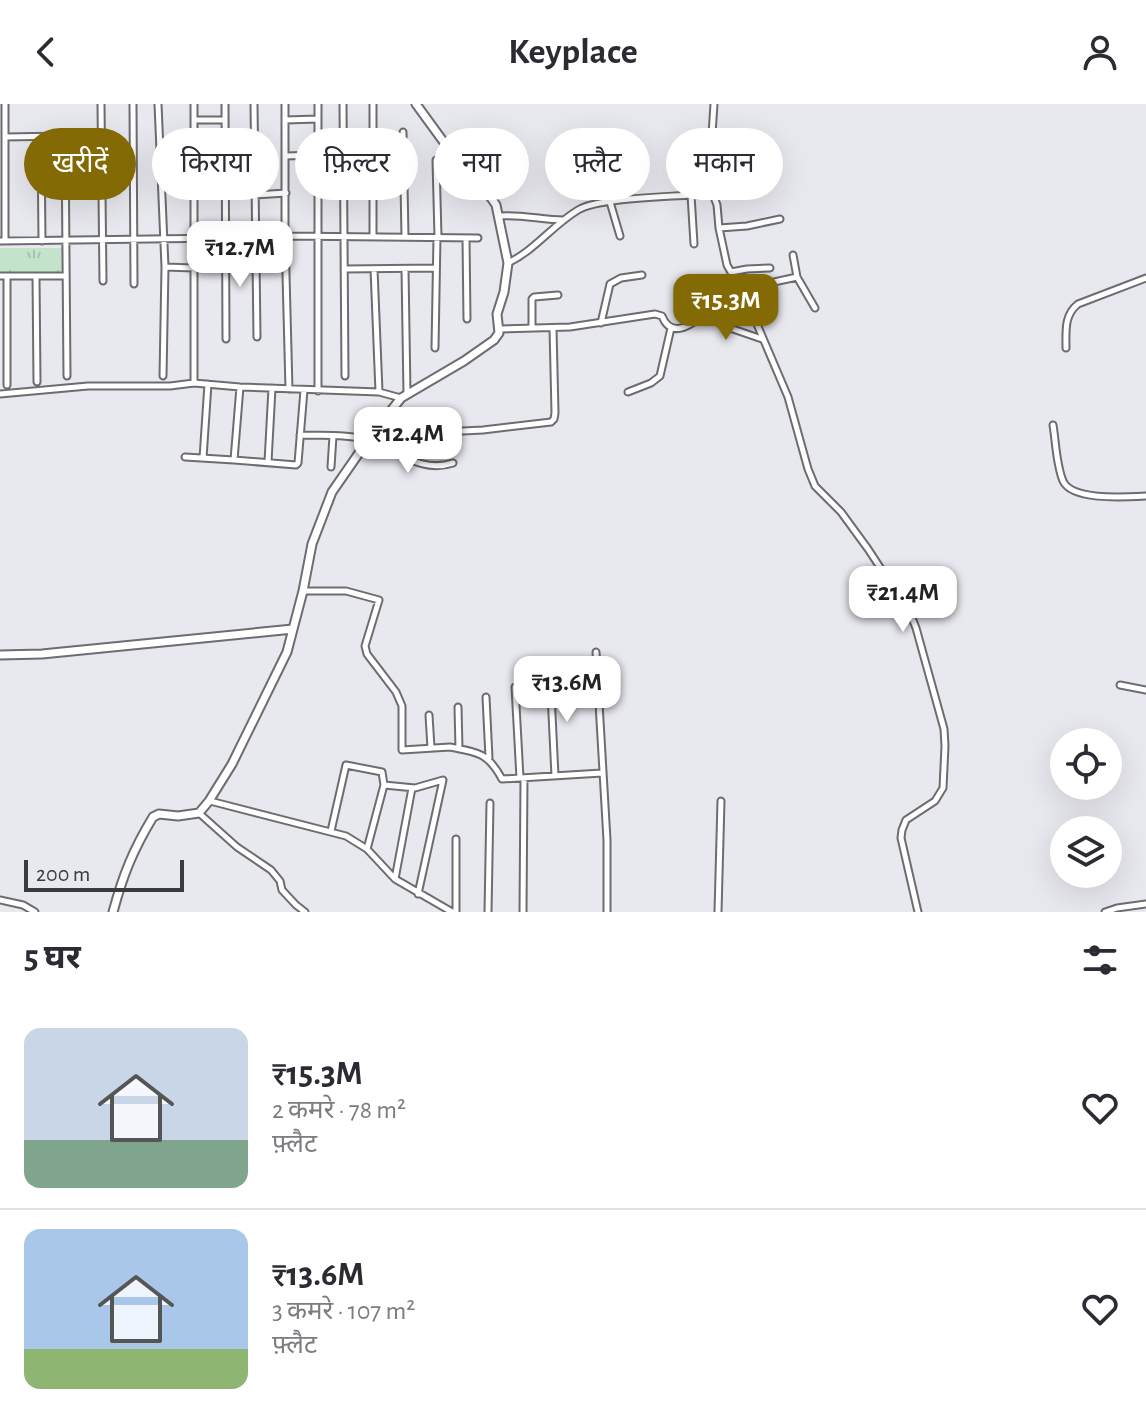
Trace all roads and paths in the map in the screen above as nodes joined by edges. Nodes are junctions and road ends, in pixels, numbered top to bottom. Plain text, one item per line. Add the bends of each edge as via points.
1 (5, 104) edge
2 (101, 104) edge
3 (133, 104) edge
4 (158, 104) edge
5 (194, 104) edge
6 (225, 104) edge
7 (254, 104) edge
8 (285, 104) edge
9 (318, 104) edge
10 (343, 104) edge
11 (373, 104) edge
12 (416, 104) edge
13 (714, 104) edge
14 (318, 119) junction
15 (194, 120) junction
16 (225, 120) junction
17 (285, 120) junction
18 (103, 128) edge
19 (194, 128) edge
20 (225, 128) edge
21 (254, 128) edge
22 (318, 128) edge
23 (712, 128) edge
24 (5, 137) junction
25 (24, 137) edge
26 (286, 156) junction
27 (295, 156) edge
28 (279, 193) edge
29 (286, 193) junction
30 (666, 197) edge
31 (42, 200) edge
32 (66, 200) edge
33 (103, 200) edge
34 (194, 200) edge
35 (225, 200) edge
36 (255, 200) edge
37 (318, 200) edge
38 (404, 200) edge
39 (437, 200) edge
40 (691, 200) edge
41 (715, 200) edge
42 (610, 202) junction
43 (499, 216) junction
44 (780, 219) dead end
45 (564, 220) junction
46 (719, 228) junction
47 (285, 236) junction
48 (318, 236) junction
49 (620, 236) dead end
50 (373, 237) junction
51 (405, 237) junction
52 (437, 237) junction
53 (132, 238) junction
54 (164, 238) junction
55 (194, 238) junction
56 (225, 238) junction
57 (257, 238) junction
58 (343, 238) junction
59 (466, 238) junction
60 (478, 238) dead end
61 (66, 239) junction
62 (103, 239) junction
63 (2, 241) edge
64 (42, 241) junction
65 (694, 244) dead end
66 (793, 255) dead end
67 (508, 263) junction
68 (165, 267) junction
69 (194, 268) junction
70 (436, 268) junction
71 (770, 268) dead end
72 (344, 269) junction
73 (374, 269) junction
74 (405, 269) junction
75 (731, 272) junction
76 (642, 275) dead end
77 (4, 276) edge
78 (36, 276) junction
79 (66, 276) junction
80 (797, 277) junction
81 (1146, 278) edge
82 (103, 281) dead end
83 (134, 284) dead end
84 (740, 291) junction
85 (558, 295) dead end
86 (693, 298) dead end
87 (815, 308) dead end
88 (706, 315) junction
89 (467, 319) dead end
90 (601, 323) junction
91 (688, 326) junction
92 (532, 328) junction
93 (553, 328) junction
94 (671, 328) junction
95 (500, 329) junction
96 (257, 337) dead end
97 (226, 339) dead end
98 (762, 339) junction
99 (435, 348) dead end
100 (1066, 348) dead end
101 (67, 376) dead end
102 (163, 376) dead end
103 (345, 376) dead end
104 (37, 382) dead end
105 (194, 383) junction
106 (208, 384) junction
107 (7, 385) dead end
108 (240, 387) junction
109 (272, 388) junction
110 (289, 389) junction
111 (304, 390) junction
112 (318, 391) junction
113 (379, 392) junction
114 (628, 392) dead end
115 (0, 394) edge
116 (404, 397) junction
117 (1053, 425) dead end
118 (442, 432) dead end
119 (300, 435) junction
120 (333, 436) junction
121 (368, 440) junction
122 (185, 457) dead end
123 (203, 458) junction
124 (234, 460) junction
125 (268, 462) junction
126 (453, 463) dead end
127 (331, 467) dead end
128 (1146, 496) edge
129 (303, 591) junction
130 (293, 629) junction
131 (596, 652) dead end
132 (0, 655) edge
133 (550, 673) dead end
134 (1120, 685) dead end
135 (515, 687) dead end
136 (1146, 690) edge
137 (486, 697) dead end
138 (458, 707) dead end
139 (429, 715) dead end
140 (431, 748) junction
141 (459, 749) junction
142 (489, 759) junction
143 (602, 773) junction
144 (555, 776) junction
145 (522, 778) junction
146 (384, 785) junction
147 (412, 788) junction
148 (209, 801) junction
149 (721, 801) dead end
150 (490, 803) dead end
151 (199, 813) junction
152 (331, 831) junction
153 (456, 839) dead end
154 (367, 849) junction
155 (395, 879) junction
156 (418, 894) junction
157 (0, 900) edge
158 (1146, 908) edge
159 (35, 912) edge
160 (113, 912) edge
161 (305, 912) edge
162 (454, 912) edge
163 (488, 912) edge
164 (523, 912) edge
165 (607, 912) edge
166 (718, 912) edge
167 (918, 912) edge
168 (1105, 912) edge

1 - 24 street
2 - 18 street
3 - 53 street
4 - 54 street
5 - 15 street
6 - 16 street
7 - 21 street
8 - 17 street
9 - 14 street
10 - 58 street
11 - 50 street
12 - 43 street via 489,193
13 - 23 street
14 - 17 street
14 - 22 street
15 - 16 street
15 - 19 street
16 - 20 street
17 - 26 street
24 - 25 street
24 - 63 street
26 - 27 street
26 - 29 street
28 - 29 street
29 - 47 street
30 - 42 street
31 - 64 street
32 - 61 street
33 - 62 street
34 - 55 street
35 - 56 street
36 - 57 street
37 - 48 street
38 - 51 street
39 - 52 street
40 - 65 street
41 - 46 street
42 - 45 street via 586,205
42 - 49 street
43 - 45 street
43 - 67 street
44 - 46 street
45 - 67 street
46 - 75 street
47 - 48 street
47 - 57 street
47 - 110 street
48 - 58 street
48 - 112 street
50 - 51 street
50 - 58 street
51 - 52 street
52 - 59 street
52 - 70 street
53 - 54 street
53 - 62 street
53 - 83 street
54 - 55 street
54 - 68 street
55 - 56 street
55 - 69 street
56 - 57 street
56 - 97 street
57 - 96 street
58 - 72 street
59 - 60 street
59 - 89 street
61 - 62 street
61 - 64 street
61 - 79 street
62 - 82 street
63 - 64 street
66 - 80 street
67 - 95 street via 497,314
68 - 69 street
68 - 102 street
69 - 105 street
70 - 74 street
70 - 99 street
71 - 75 street
72 - 73 street
72 - 103 street
73 - 74 street
73 - 113 street
74 - 116 street
75 - 84 street
76 - 90 street via 610,284
77 - 78 street
77 - 107 street
78 - 79 street
78 - 104 street
79 - 101 street
80 - 84 street
80 - 87 street
81 - 100 street via 1074,307 1067,318
84 - 88 street
84 - 98 street
85 - 92 street via 532,299
86 - 91 street
88 - 91 street
88 - 98 street
90 - 93 street
90 - 94 street via 655,314
91 - 94 street
92 - 93 street
92 - 95 street
93 - 118 street via 551,422
94 - 114 street via 660,376
95 - 116 street via 494,340
98 - 167 street via 788,397 815,486 841,512 910,613 933,685 944,729 943,788 935,801 906,820 901,838
105 - 106 street
105 - 115 street
106 - 108 street
106 - 123 street
108 - 109 street
108 - 124 street
109 - 110 street
109 - 125 street
110 - 111 street
111 - 112 street
111 - 119 street
112 - 113 street
113 - 116 street
116 - 121 street
117 - 128 street via 1063,483 1071,491
119 - 120 street
119 - 125 street via 298,463
120 - 121 street
120 - 127 street
121 - 126 street via 422,465
121 - 129 street via 328,501
122 - 123 street
123 - 124 street
124 - 125 street
129 - 130 street
129 - 140 street via 346,591 379,600 367,654 402,706 402,750
130 - 132 street
130 - 148 street via 278,673
131 - 143 street
133 - 144 street
134 - 136 street
135 - 145 street
137 - 142 street
138 - 141 street
139 - 140 street
140 - 141 street
141 - 142 street
142 - 145 street via 502,779
143 - 144 street
143 - 165 street
144 - 145 street
145 - 164 street
146 - 147 street
146 - 152 street via 382,772 346,765
146 - 154 street
147 - 155 street
147 - 156 street via 443,780
148 - 151 street
148 - 152 street
149 - 166 street
150 - 163 street
151 - 160 street via 153,817 132,853
151 - 161 street via 271,870 282,890
152 - 154 street
153 - 162 street
154 - 155 street
155 - 156 street
156 - 162 street
157 - 159 street
158 - 168 street

